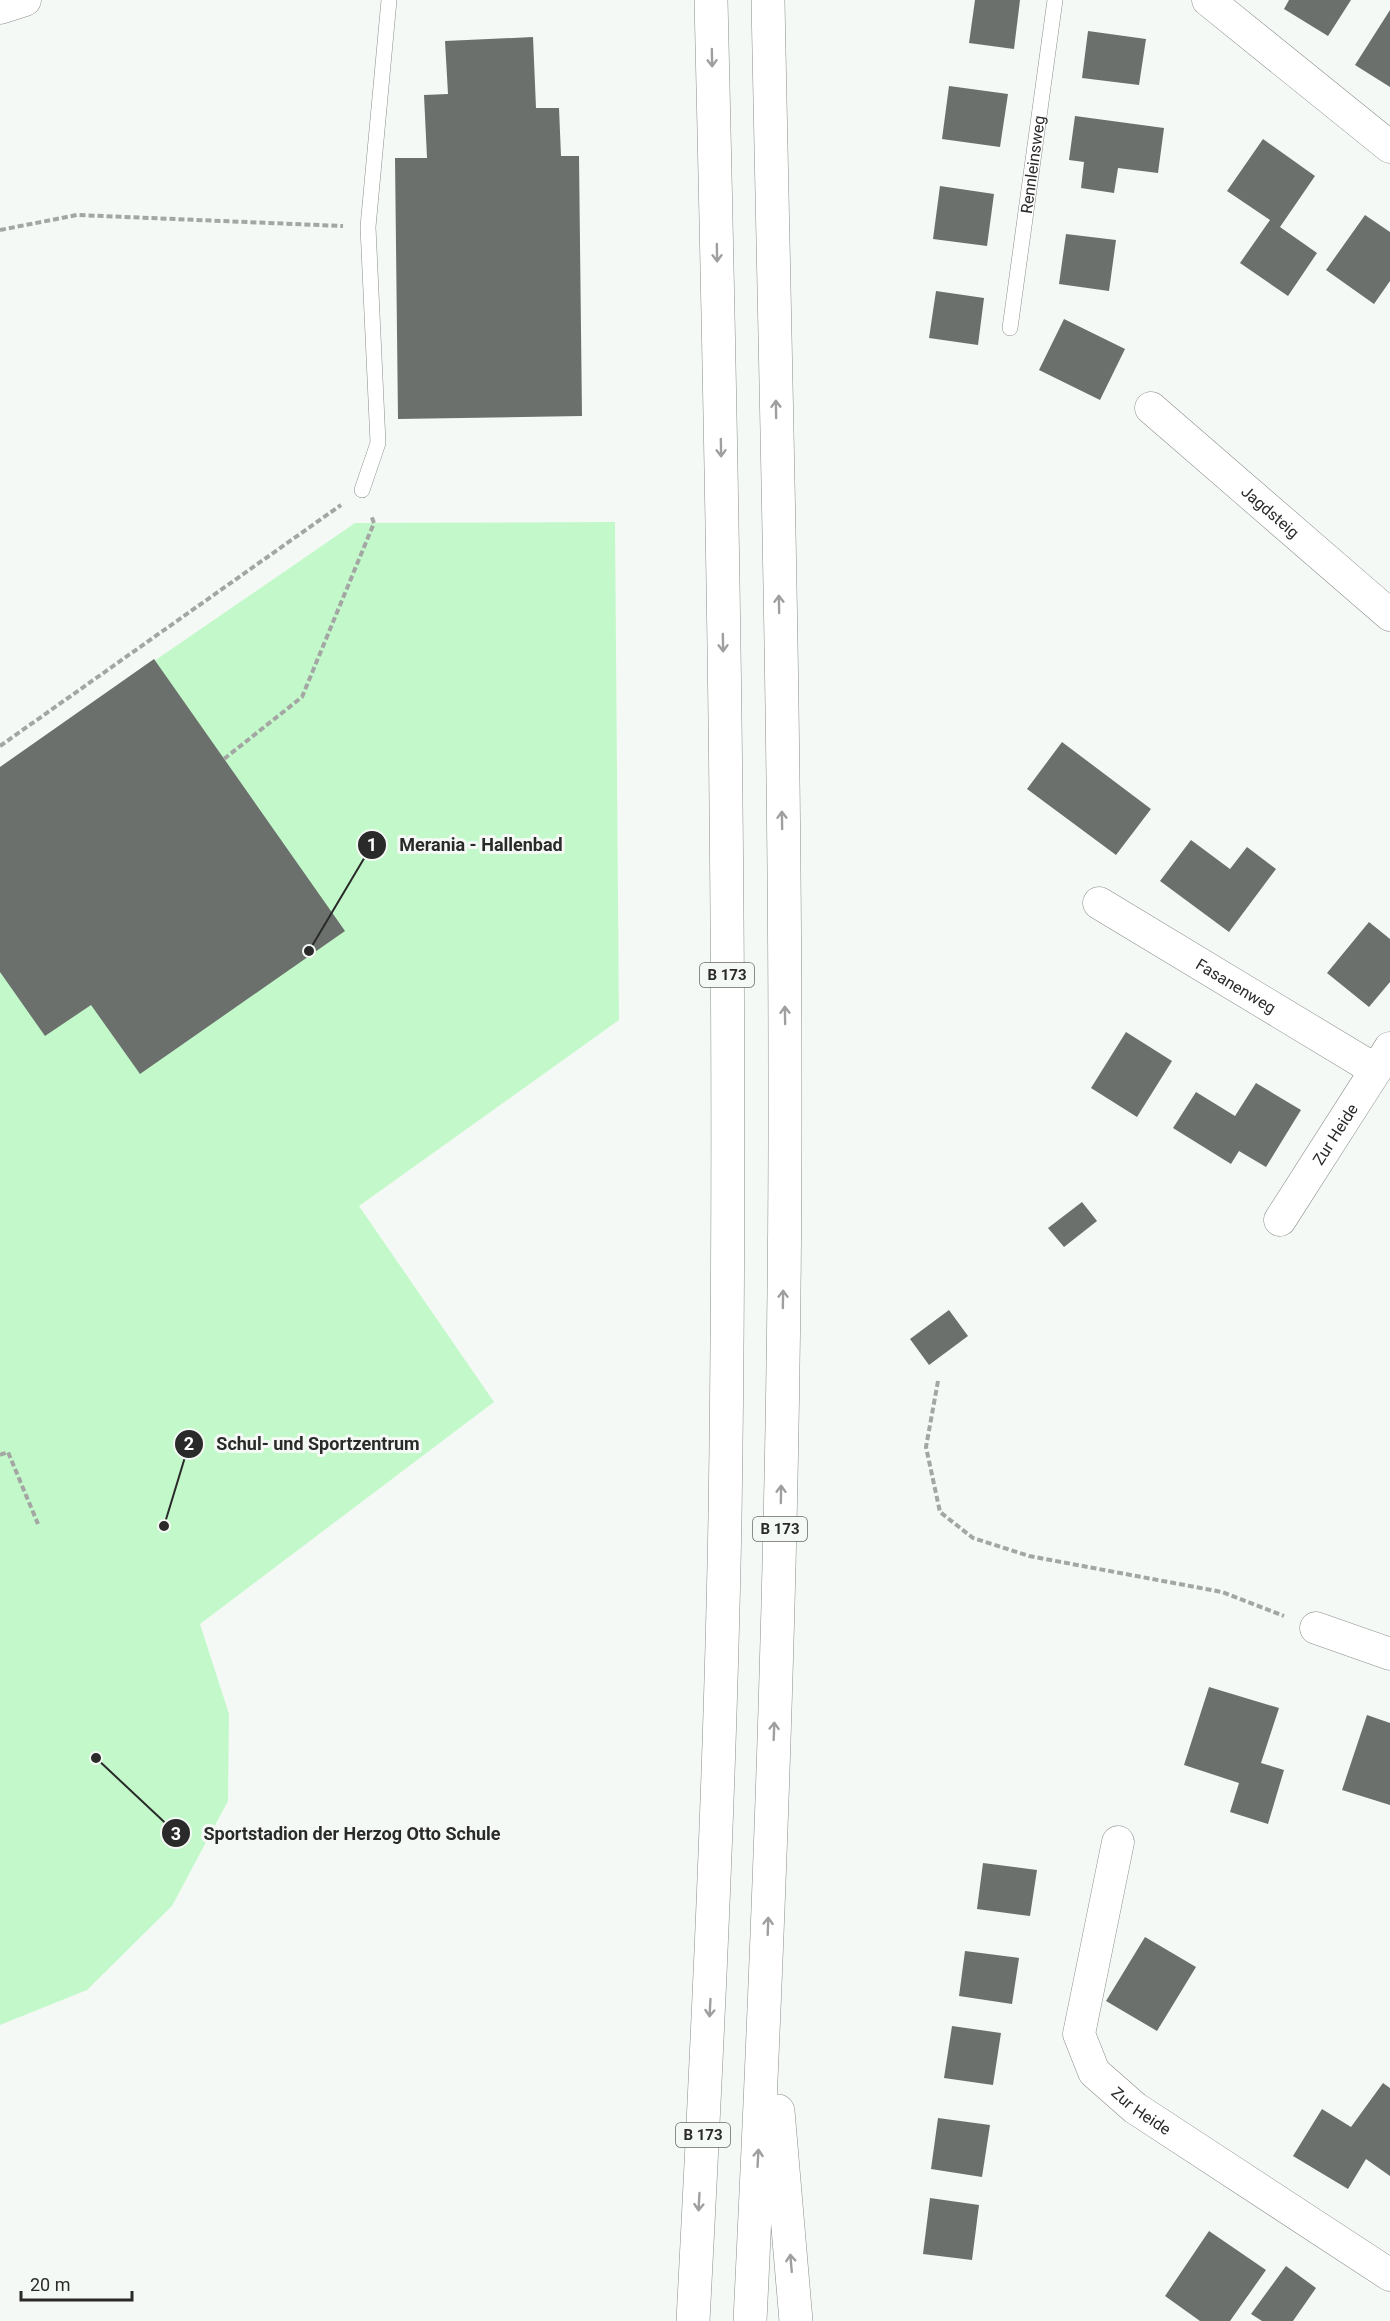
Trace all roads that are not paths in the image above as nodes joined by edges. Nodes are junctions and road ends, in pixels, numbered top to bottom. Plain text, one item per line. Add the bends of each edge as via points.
1 (25, 0) edge
2 (389, 0) edge
3 (711, 0) edge
4 (768, 0) edge
5 (1055, 0) edge
6 (1208, 0) edge
7 (0, 8) edge
8 (1390, 147) edge
9 (1010, 328) dead end
10 (1151, 408) dead end
11 (362, 490) road end
12 (1390, 615) edge
13 (1099, 903) dead end
14 (1382, 1059) edge
15 (1280, 1220) dead end
16 (1316, 1628) road end
17 (1390, 1654) edge
18 (1118, 1842) dead end
19 (767, 1984) junction
20 (1390, 2276) edge
21 (693, 2321) edge
22 (750, 2321) edge
23 (796, 2321) edge

1 - 7 street
2 - 11 lane via 368,227 378,443
3 -> 21 highway, B 173 via 721,434 728,1072 725,1506 713,1949
19 -> 4 highway, B 173 via 780,1542 785,1073
5 - 9 lane, Rennleinsweg
6 - 8 street
10 - 12 street, Jagdsteig
13 - 14 street, Fasanenweg
14 - 15 street, Zur Heide
16 - 17 street
18 - 20 street, Zur Heide via 1079,2034 1094,2072 1135,2108
22 -> 19 highway, B 173
23 -> 19 highway

